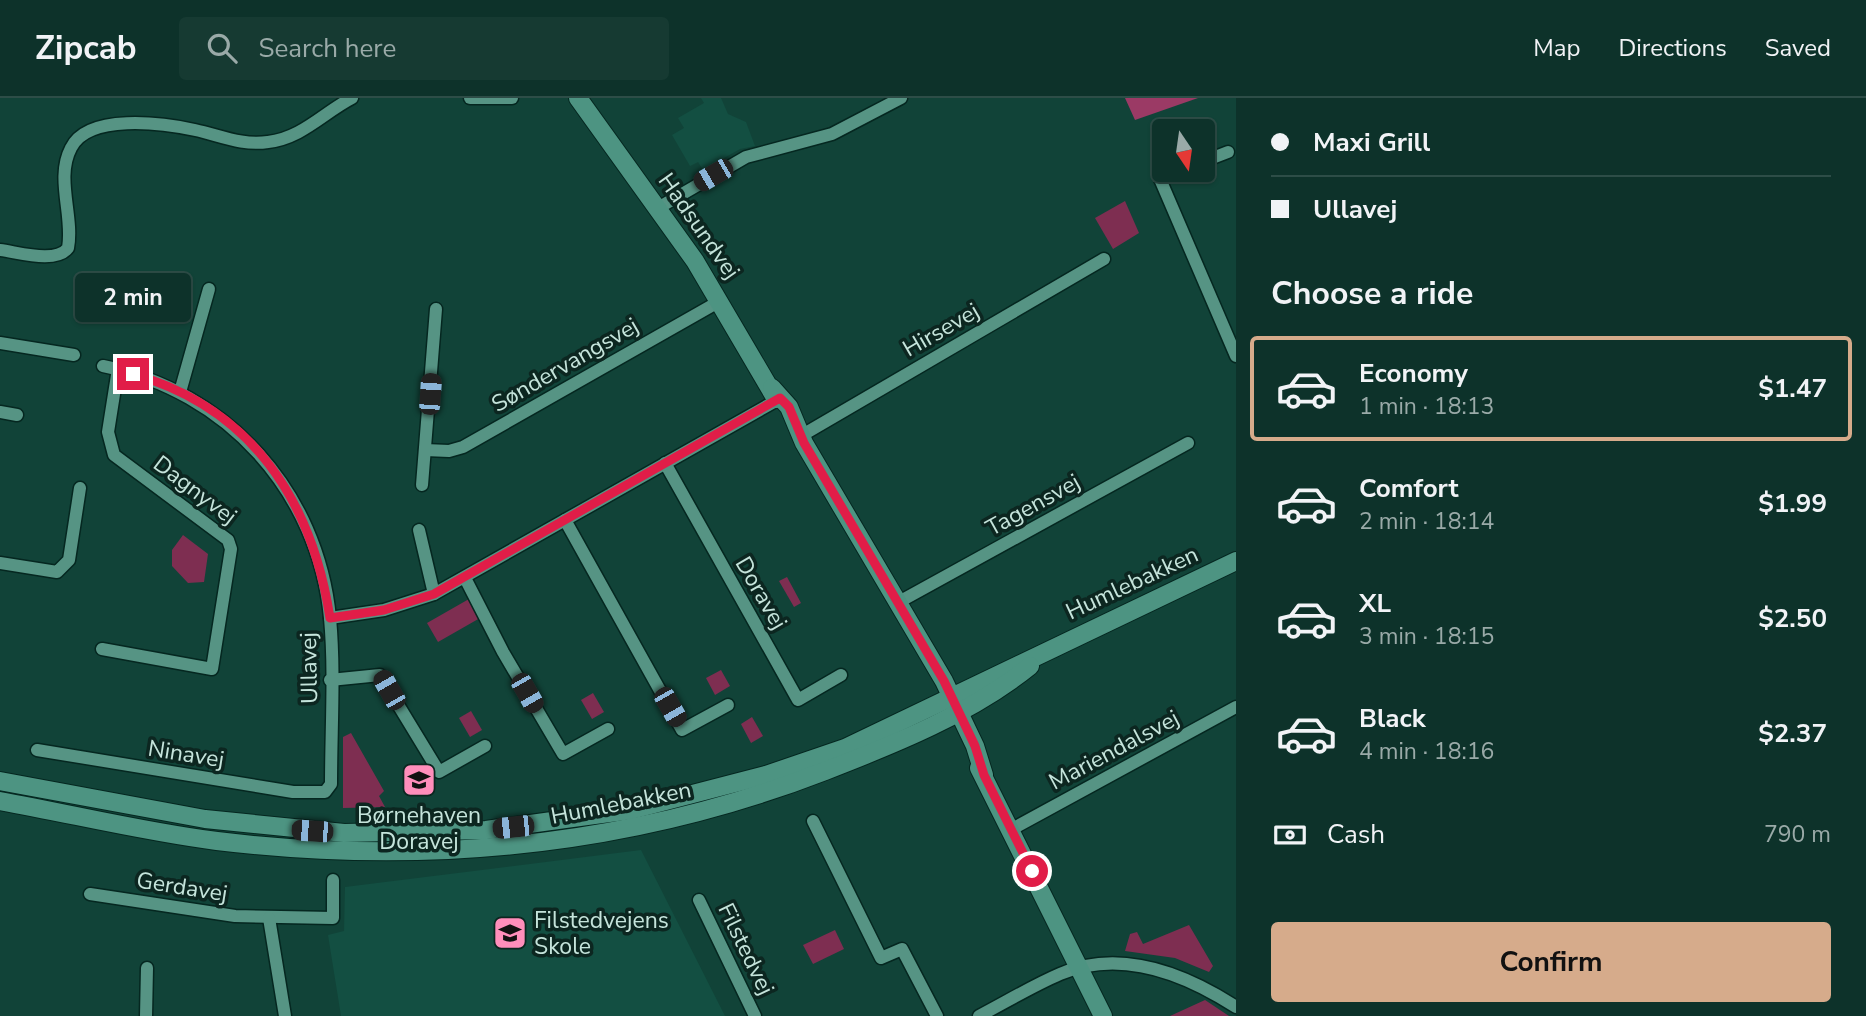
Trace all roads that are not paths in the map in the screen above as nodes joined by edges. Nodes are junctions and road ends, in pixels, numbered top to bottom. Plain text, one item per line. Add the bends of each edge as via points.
1 (352, 98) edge
2 (470, 98) edge
3 (512, 98) edge
4 (578, 98) edge
5 (901, 98) edge
6 (1228, 152) dead end
7 (1215, 157) edge
8 (1161, 182) edge
9 (658, 208) junction
10 (0, 250) edge
11 (1104, 259) dead end
12 (209, 289) dead end
13 (720, 301) junction
14 (436, 309) dead end
15 (0, 343) edge
16 (74, 355) dead end
17 (1236, 356) edge
18 (103, 366) dead end
19 (118, 369) junction
20 (180, 391) junction
21 (776, 396) junction
22 (0, 412) edge
23 (17, 415) dead end
24 (801, 438) junction
25 (1188, 443) dead end
26 (425, 450) junction
27 (665, 463) junction
28 (422, 485) dead end
29 (80, 488) dead end
30 (565, 520) junction
31 (419, 530) dead end
32 (1236, 561) edge
33 (0, 563) edge
34 (465, 578) junction
35 (434, 594) junction
36 (897, 603) junction
37 (330, 618) junction
38 (102, 649) dead end
39 (841, 675) dead end
40 (330, 680) junction
41 (728, 705) dead end
42 (950, 706) junction
43 (1236, 707) edge
44 (608, 729) dead end
45 (485, 746) dead end
46 (37, 750) dead end
47 (0, 781) edge
48 (329, 788) joint
49 (0, 801) edge
50 (813, 821) dead end
51 (1012, 829) junction
52 (333, 880) dead end
53 (90, 894) dead end
54 (699, 900) dead end
55 (269, 918) junction
56 (147, 968) dead end
57 (1080, 968) junction
58 (1236, 1007) edge
59 (146, 1016) edge
60 (285, 1016) edge
61 (755, 1016) edge
62 (937, 1016) edge
63 (979, 1016) edge
64 (1103, 1016) edge

1 - 10 street via 308,128 266,143 148,126 106,124 88,129 67,156 68,248 52,256
2 - 3 street
4 - 9 street, Hadsundvej
5 - 9 street via 832,134 746,157
6 - 7 street
8 - 17 street
9 - 13 street, Hadsundvej
11 - 24 street, Hirsevej
12 - 20 street
13 - 21 street, Hadsundvej
13 - 26 street, Søndervangsvej via 463,447
14 - 26 street
15 - 16 street
18 - 19 street, Ullavej
19 - 20 street, Ullavej
19 - 38 street, Dagnyvej via 108,432 114,455 228,540 231,549 212,668
20 - 37 street, Ullavej via 248,441 289,493 317,553
21 - 24 street, Hadsundvej via 788,424
21 - 27 street
22 - 23 street
24 - 36 street, Hadsundvej
25 - 36 street, Tagensvej
26 - 28 street
27 - 30 street
27 - 39 street, Doravej via 798,699
29 - 33 street via 69,560 57,572
30 - 34 street
30 - 41 street via 682,730
31 - 35 street
32 - 42 street, Humlebakken via 1049,650
34 - 35 street
34 - 44 street via 564,754
35 - 37 street via 384,610
36 - 42 street, Hadsundvej
37 - 40 street, Ullavej
40 - 45 street via 380,675 439,772
40 - 48 street, Ullavej
42 - 47 street, Humlebakken via 845,748 692,796 631,810 486,830 422,834 287,829 205,819
42 - 49 street, Humlebakken via 845,764 753,799 628,831 509,848 385,853 288,848 214,841
42 - 51 street, Hadsundvej
43 - 51 street, Mariendalsvej
46 - 48 street, Ninavej via 293,792 320,793
50 - 62 street via 881,958 902,949
51 - 57 street, Hadsundvej
52 - 55 street, Gerdavej via 333,918
53 - 55 street, Gerdavej
54 - 61 street, Filstedvej
55 - 60 street
56 - 59 street
57 - 58 street via 1118,964 1166,971 1208,988
57 - 63 street via 1061,973
57 - 64 street, Hadsundvej

